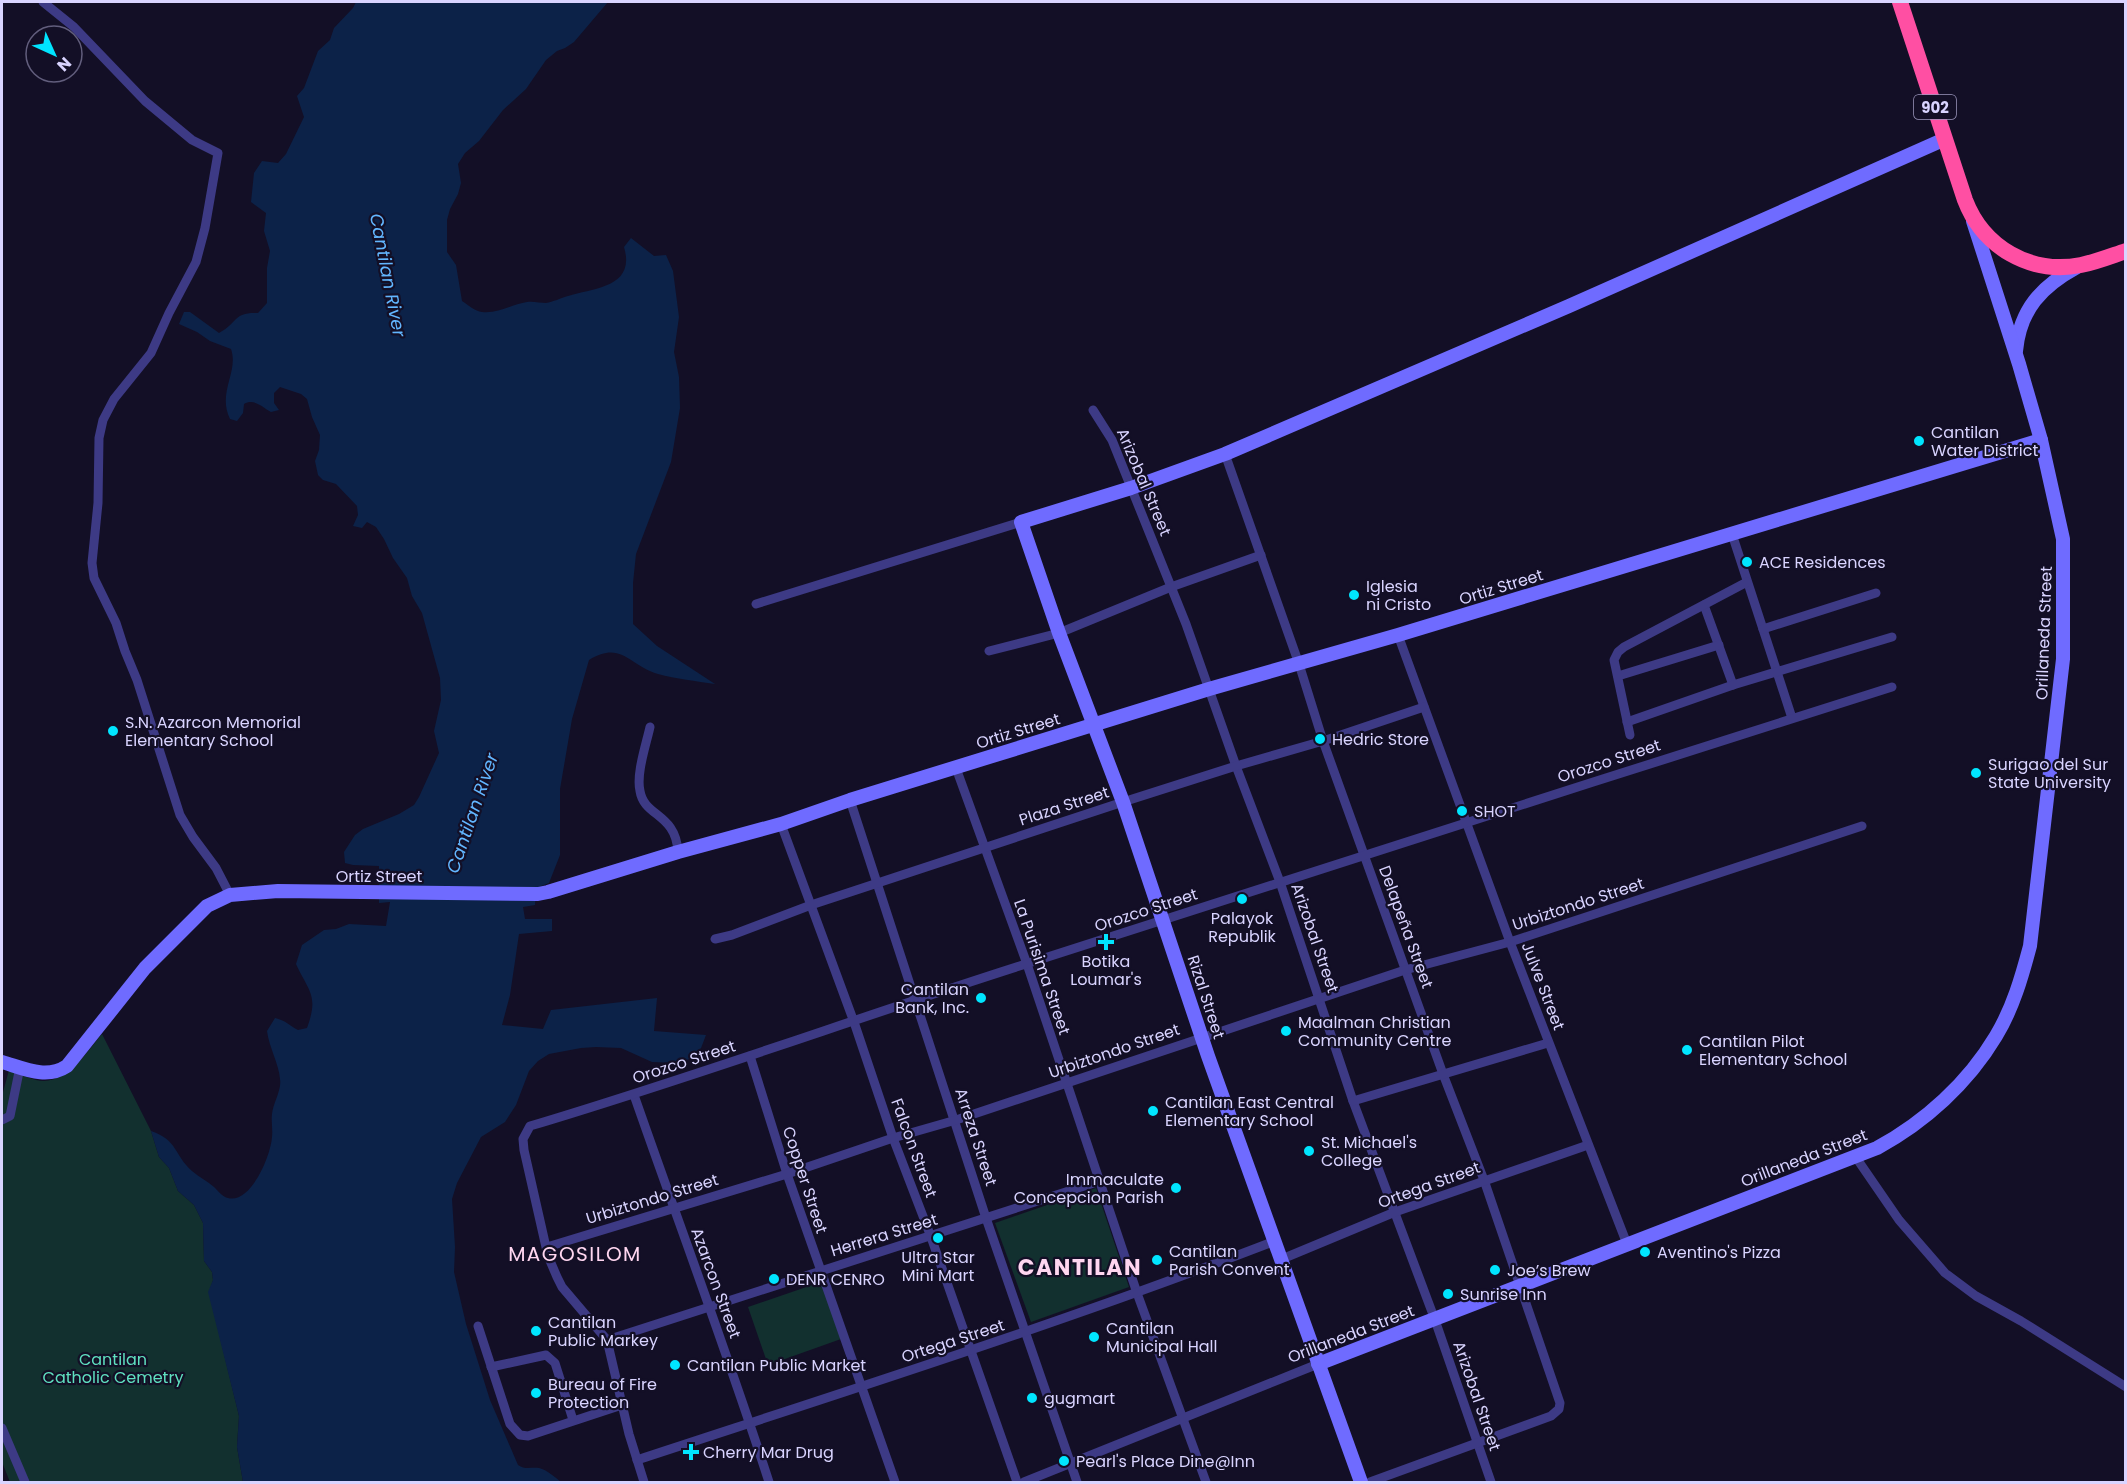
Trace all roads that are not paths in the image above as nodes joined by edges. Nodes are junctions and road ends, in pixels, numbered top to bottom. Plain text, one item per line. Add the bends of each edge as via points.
1 (43, 2) edge
2 (1900, 2) edge
3 (1945, 139) junction
4 (1970, 213) junction
5 (2126, 251) edge
6 (2080, 265) junction
7 (2016, 353) junction
8 (1093, 410) dead end
9 (2040, 440) junction
10 (1225, 454) junction
11 (1131, 488) junction
12 (1021, 522) junction
13 (1732, 534) junction
14 (1261, 555) junction
15 (1747, 582) junction
16 (1170, 587) junction
17 (1876, 593) dead end
18 (756, 604) dead end
19 (1704, 605) junction
20 (1763, 629) junction
21 (1059, 633) junction
22 (1398, 635) junction
23 (1892, 637) dead end
24 (1719, 645) junction
25 (989, 651) dead end
26 (1299, 664) junction
27 (1777, 671) junction
28 (1618, 676) junction
29 (1733, 685) junction
30 (1892, 687) dead end
31 (1209, 689) junction
32 (1424, 707) junction
33 (1792, 718) junction
34 (1627, 722) junction
35 (1094, 725) junction
36 (650, 727) dead end
37 (1630, 735) dead end
38 (1323, 741) junction
39 (1236, 766) junction
40 (956, 768) junction
41 (850, 800) junction
42 (1123, 802) junction
43 (1467, 821) junction
44 (781, 824) junction
45 (1862, 826) dead end
46 (984, 848) junction
47 (678, 852) junction
48 (1364, 854) junction
49 (1280, 882) junction
50 (876, 884) junction
51 (230, 895) junction
52 (811, 905) junction
53 (1164, 921) junction
54 (715, 939) dead end
55 (1510, 942) junction
56 (1027, 964) junction
57 (1405, 969) junction
58 (1320, 999) junction
59 (916, 1001) junction
60 (854, 1022) junction
61 (1202, 1036) junction
62 (1548, 1043) junction
63 (750, 1056) junction
64 (2, 1062) edge
65 (20, 1067) junction
66 (1443, 1074) junction
67 (1067, 1083) junction
68 (634, 1095) junction
69 (1353, 1101) junction
70 (2, 1120) edge
71 (956, 1120) junction
72 (893, 1138) junction
73 (1588, 1144) junction
74 (1855, 1156) junction
75 (787, 1174) junction
76 (1484, 1180) junction
77 (1100, 1181) junction
78 (673, 1209) junction
79 (1395, 1212) junction
80 (986, 1218) junction
81 (931, 1237) junction
82 (1275, 1241) junction
83 (1627, 1244) junction
84 (547, 1247) junction
85 (1282, 1259) junction
86 (820, 1271) junction
87 (1521, 1286) junction
88 (1137, 1293) junction
89 (709, 1308) junction
90 (1435, 1320) junction
91 (478, 1326) dead end
92 (1026, 1332) junction
93 (607, 1340) junction
94 (971, 1351) junction
95 (1318, 1364) junction
96 (491, 1367) junction
97 (862, 1386) junction
98 (2126, 1387) edge
99 (622, 1405) junction
100 (1184, 1417) junction
101 (573, 1420) junction
102 (750, 1423) junction
103 (2, 1428) edge
104 (1476, 1442) junction
105 (637, 1460) junction
106 (1070, 1465) junction
107 (25, 1482) edge
108 (644, 1482) edge
109 (769, 1482) edge
110 (895, 1482) edge
111 (1017, 1482) edge
112 (1024, 1482) edge
113 (1077, 1482) edge
114 (1206, 1482) edge
115 (1361, 1482) edge
116 (1370, 1482) edge
117 (1491, 1482) edge

1 - 51 street via 80,33 145,100 192,140 218,153 196,262 151,353 114,399 103,420 92,563 94,578 137,680 180,815
2 - 3 highway, 902
3 - 4 highway, 902
3 - 10 street
4 - 6 highway, 902 via 1989,238 2016,258 2059,266
4 - 7 street, Orillaneda Street
5 - 6 highway, 902
6 - 7 street via 2051,282 2037,297 2020,327
7 - 9 street, Orillaneda Street
8 - 11 street, Arizobal Street via 1112,440
9 - 13 street, Ortiz Street
9 - 74 street, Orillaneda Street via 2063,539 2063,659 2030,946 2011,1006 1982,1057 1917,1124
10 - 11 street
10 - 14 street, Delapeña Street
11 - 12 street
11 - 16 street, Arizobal Street
12 - 18 street
12 - 21 street, Rizal Street
13 - 15 street
13 - 22 street, Ortiz Street
14 - 16 street
14 - 26 street, Delapeña Street
15 - 19 street
15 - 20 street
16 - 21 street
16 - 31 street, Arizobal Street
17 - 20 street
19 - 24 street
19 - 28 street via 1618,652 1614,660
20 - 27 street
21 - 25 street
21 - 35 street, Rizal Street
22 - 26 street, Ortiz Street
22 - 32 street, Julve Street
23 - 27 street
24 - 28 street
24 - 29 street
26 - 31 street, Ortiz Street
26 - 38 street, Delapeña Street
27 - 29 street
27 - 33 street
28 - 34 street
29 - 34 street
30 - 33 street, Orozco Street
31 - 35 street, Ortiz Street
31 - 39 street, Arizobal Street
32 - 38 street, Plaza Street
32 - 43 street, Julve Street
33 - 43 street, Orozco Street
34 - 37 street
35 - 40 street, Ortiz Street
35 - 42 street, Rizal Street
36 - 47 street via 640,792 644,803 674,832
38 - 39 street, Plaza Street
38 - 48 street, Delapeña Street
39 - 42 street, Plaza Street
39 - 49 street, Arizobal Street
40 - 41 street, Ortiz Street
40 - 46 street, La Purisima Street
41 - 44 street, Ortiz Street
41 - 50 street, Arreza Street
42 - 46 street, Plaza Street
42 - 53 street, Rizal Street
43 - 48 street, Orozco Street
43 - 55 street, Julve Street
44 - 47 street, Ortiz Street
44 - 52 street, Falcon Street
45 - 55 street, Urbiztondo Street
46 - 50 street, Plaza Street
46 - 56 street, La Purisima Street
47 - 51 street, Ortiz Street via 538,894 278,891
48 - 49 street, Orozco Street
48 - 57 street, Delapeña Street
49 - 53 street, Orozco Street
49 - 58 street, Arizobal Street
50 - 52 street, Plaza Street
50 - 59 street, Arreza Street
51 - 65 street, Ortiz Street via 207,906 145,968 71,1062 60,1071 47,1074
52 - 54 street, Plaza Street
52 - 60 street, Falcon Street
53 - 56 street, Orozco Street
53 - 61 street, Rizal Street
55 - 57 street, Urbiztondo Street
55 - 62 street, Julve Street
56 - 59 street, Orozco Street
56 - 67 street, La Purisima Street
57 - 58 street, Urbiztondo Street
57 - 66 street, Delapeña Street
58 - 61 street, Urbiztondo Street
58 - 69 street, Arizobal Street
59 - 60 street, Orozco Street
59 - 71 street, Arreza Street
60 - 63 street, Orozco Street
60 - 72 street, Falcon Street
61 - 67 street, Urbiztondo Street
61 - 82 street, Rizal Street
62 - 66 street
62 - 73 street, Julve Street
63 - 68 street, Orozco Street
63 - 75 street, Copper Street
64 - 65 street
65 - 70 street via 10,1116
66 - 69 street
66 - 76 street, Delapeña Street
67 - 71 street, Urbiztondo Street
67 - 77 street, La Purisima Street
68 - 78 street, Azarcon Street
68 - 84 street, Orozco Street via 530,1126 525,1132 524,1150
69 - 79 street, Arizobal Street
71 - 72 street, Urbiztondo Street
71 - 80 street, Arreza Street
72 - 75 street, Urbiztondo Street
72 - 81 street, Falcon Street
73 - 76 street, Ortega Street
73 - 83 street, Julve Street
74 - 83 street, Orillaneda Street
74 - 98 street via 1899,1220 1945,1272 1976,1296
75 - 78 street, Urbiztondo Street
75 - 86 street, Copper Street
76 - 79 street, Ortega Street
76 - 87 street, Delapeña Street
77 - 80 street, Herrera Street
77 - 88 street, La Purisima Street
78 - 84 street, Urbiztondo Street
78 - 89 street, Azarcon Street
79 - 85 street, Ortega Street
79 - 90 street, Arizobal Street
80 - 81 street, Herrera Street
80 - 92 street, Arreza Street
81 - 86 street, Herrera Street
81 - 94 street, Falcon Street
82 - 85 street, Rizal Street
82 - 88 street, Ortega Street
83 - 87 street, Orillaneda Street
84 - 93 street via 562,1287
85 - 95 street, Rizal Street
86 - 89 street, Herrera Street
86 - 97 street, Copper Street
87 - 90 street, Orillaneda Street
87 - 104 street, Delapeña Street via 1559,1409 1551,1416
88 - 92 street, Ortega Street
88 - 100 street, La Purisima Street
89 - 93 street, Herrera Street
89 - 102 street, Azarcon Street
90 - 95 street, Orillaneda Street
90 - 104 street, Arizobal Street
91 - 96 street
92 - 94 street, Ortega Street
92 - 106 street, Arreza Street
93 - 99 street
94 - 97 street, Ortega Street
94 - 111 street, Falcon Street
95 - 100 street, Orillaneda Street
95 - 115 street, Rizal Street
96 - 101 street via 546,1355 555,1363
96 - 101 street via 510,1424 520,1435 528,1436
97 - 102 street, Ortega Street
97 - 110 street, Copper Street
99 - 101 street
99 - 105 street
100 - 106 street, Orillaneda Street
100 - 114 street, La Purisima Street
102 - 105 street, Ortega Street
102 - 109 street, Azarcon Street
103 - 107 street
104 - 116 street
104 - 117 street, Arizobal Street
105 - 108 street
106 - 112 street, Orillaneda Street
106 - 113 street, Arreza Street

